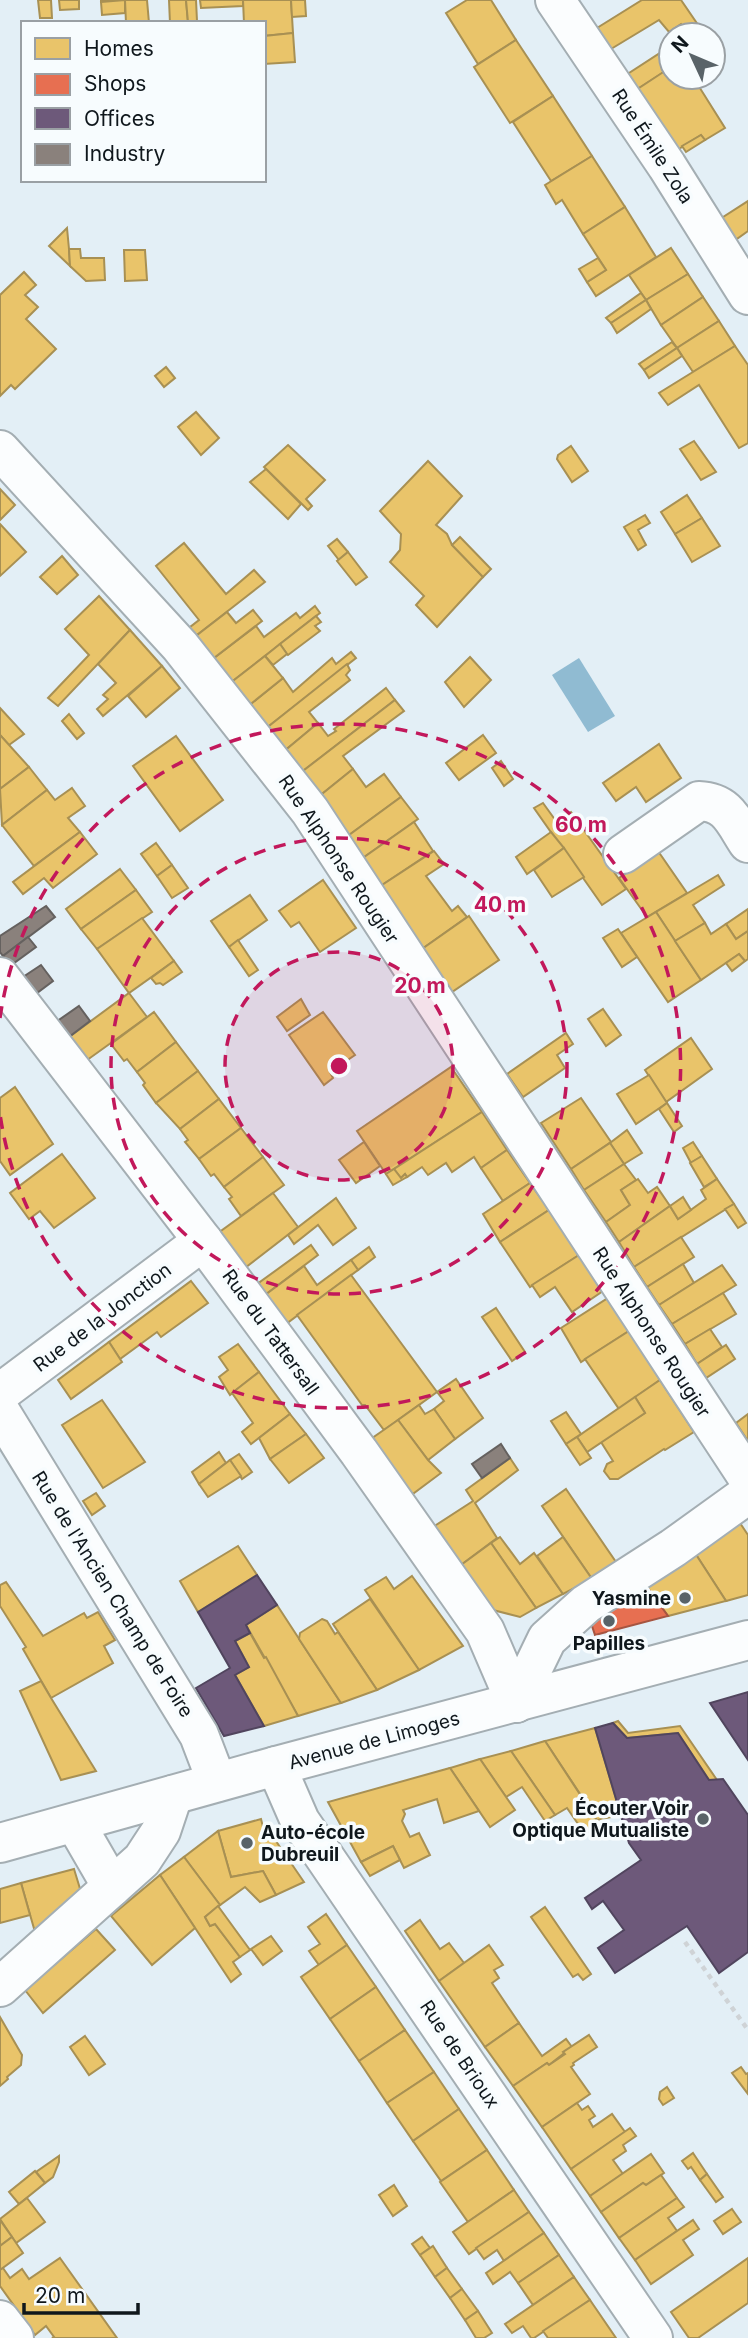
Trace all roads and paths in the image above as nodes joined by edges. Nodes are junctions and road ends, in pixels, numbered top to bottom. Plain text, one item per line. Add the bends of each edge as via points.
1 (555, 0) edge
2 (748, 295) edge
3 (0, 450) edge
4 (748, 843) edge
5 (623, 854) dead end
6 (0, 977) edge
7 (203, 1241) junction
8 (0, 1393) edge
9 (0, 1411) edge
10 (748, 1478) edge
11 (748, 1494) edge
12 (748, 1640) edge
13 (516, 1703) junction
14 (276, 1766) junction
15 (217, 1782) junction
16 (173, 1795) junction
17 (75, 1823) junction
18 (0, 1843) edge
19 (112, 1887) junction
20 (685, 1942) dead end
21 (0, 1987) edge
22 (748, 2030) edge
23 (0, 2320) edge
24 (14, 2338) edge
25 (653, 2338) edge

1 - 2 street, Rue Émile Zola
3 - 10 street, Rue Alphonse Rougier via 180,646 310,811
4 - 5 street via 725,808 713,801 699,801
6 - 7 street, Rue du Tattersall
7 - 8 street, Rue de la Jonction
7 - 13 street, Rue du Tattersall via 485,1631
9 - 15 street, Rue de l'Ancien Champ de Foire via 199,1735
11 - 13 street via 586,1604 547,1639
12 - 13 street, Avenue de Limoges
13 - 14 street, Avenue de Limoges
14 - 15 street, Avenue de Limoges
14 - 25 street, Rue de Brioux via 300,1821
15 - 16 street, Avenue de Limoges
16 - 17 street, Avenue de Limoges
16 - 19 street via 161,1830 142,1860
17 - 18 street, Avenue de Limoges
17 - 19 street
19 - 21 street
20 - 22 path
23 - 24 street

